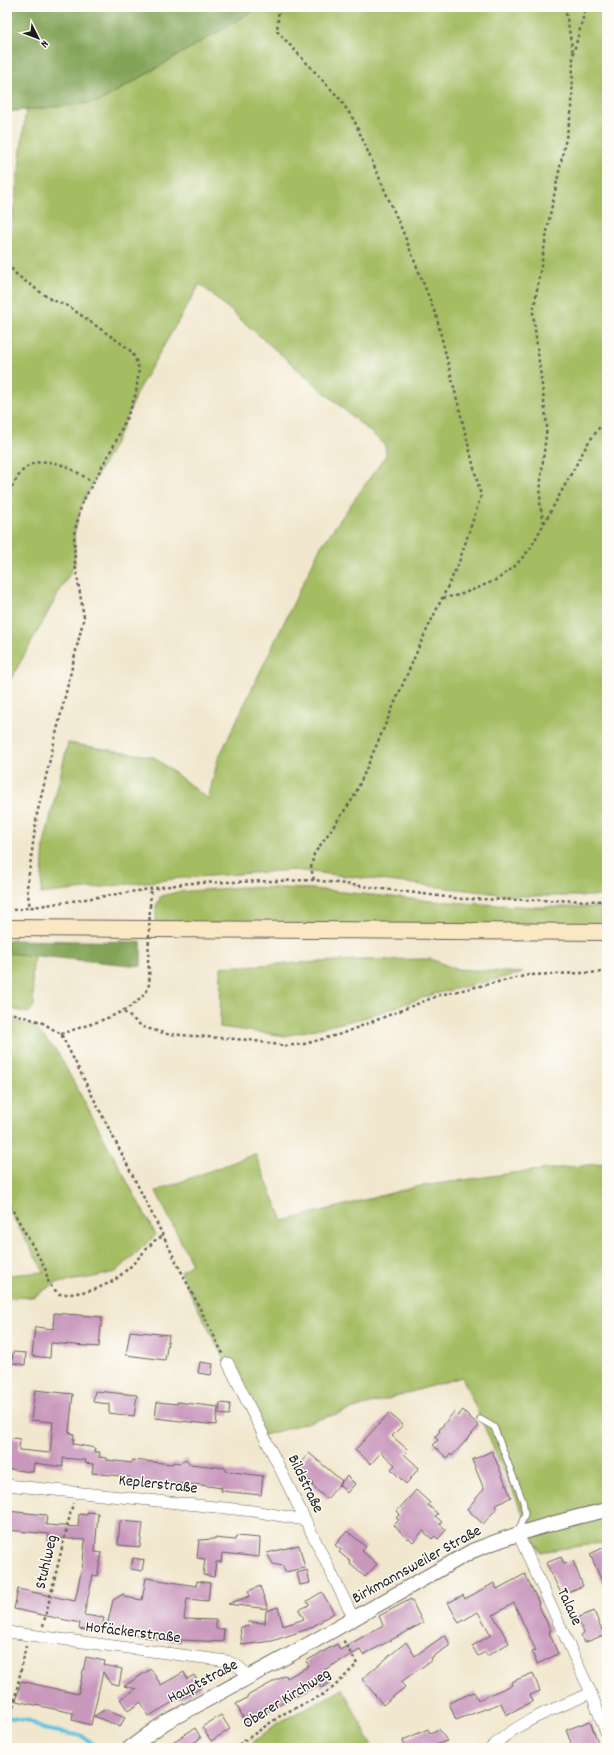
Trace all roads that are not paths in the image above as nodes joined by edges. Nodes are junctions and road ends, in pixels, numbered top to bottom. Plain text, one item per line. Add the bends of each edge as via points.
1 (7, 928) edge
2 (607, 932) edge
3 (228, 1363) road end
4 (480, 1419) dead end
5 (7, 1485) edge
6 (607, 1510) edge
7 (305, 1520) junction
8 (518, 1534) junction
9 (354, 1619) junction
10 (7, 1632) edge
11 (295, 1652) joint
12 (249, 1677) junction
13 (591, 1693) junction
14 (607, 1735) edge
15 (130, 1748) edge
16 (491, 1748) edge

1 - 2 main road
3 - 7 street, Bildstraße
4 - 8 lane via 494,1427 523,1501 525,1514
5 - 7 street, Keplerstraße via 253,1511
6 - 8 street, Birkmannsweiler Straße
7 - 9 street, Bildstraße
8 - 9 street, Birkmannsweiler Straße via 472,1551
8 - 13 street, Talaue
9 - 11 street, Birkmannsweiler Straße
10 - 12 street, Hofäckerstraße via 227,1661 239,1667
11 - 12 street, Hauptstraße
12 - 15 street, Hauptstraße via 164,1723
13 - 14 street, Talaue
13 - 16 street via 535,1718 503,1736

